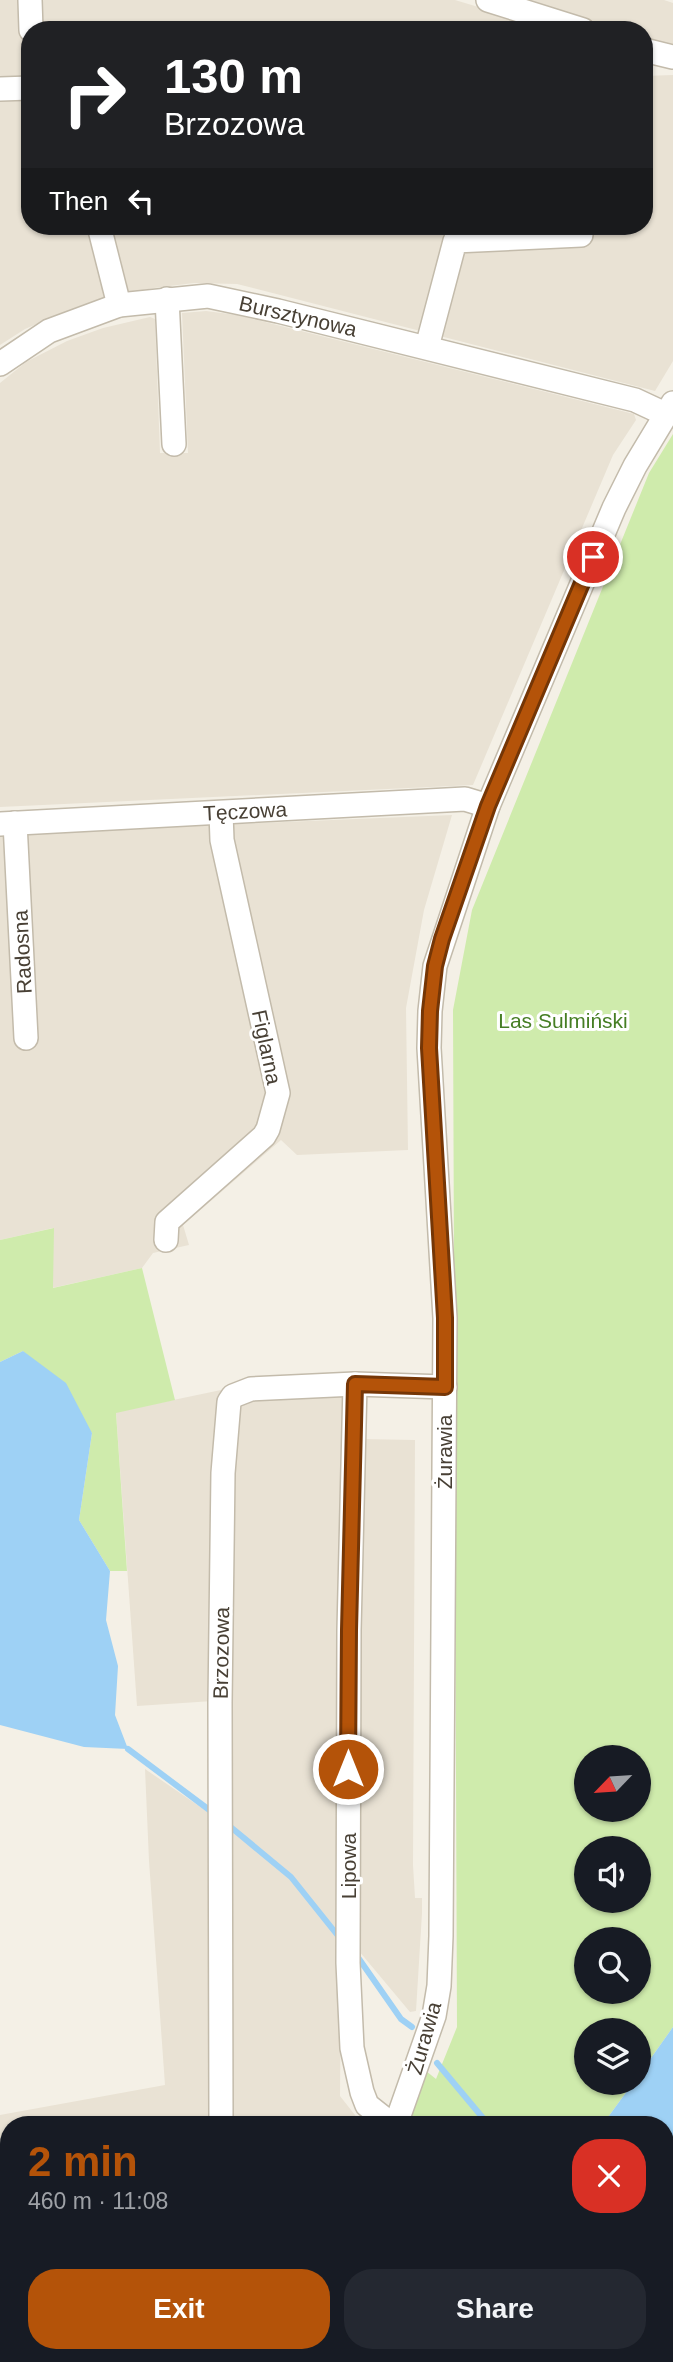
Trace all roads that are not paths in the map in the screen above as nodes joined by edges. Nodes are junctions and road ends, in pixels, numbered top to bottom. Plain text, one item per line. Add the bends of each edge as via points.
1 (30, 0) edge
2 (488, 0) edge
3 (30, 21) edge
4 (554, 21) edge
5 (653, 52) edge
6 (673, 57) edge
7 (21, 88) edge
8 (0, 89) edge
9 (101, 235) edge
10 (560, 235) edge
11 (167, 299) junction
12 (119, 305) junction
13 (427, 347) junction
14 (0, 364) edge
15 (669, 408) edge
16 (174, 444) dead end
17 (488, 806) junction
18 (220, 813) junction
19 (8, 824) edge
20 (26, 1038) dead end
21 (166, 1240) dead end
22 (355, 1384) junction
23 (445, 1387) junction
24 (221, 2116) edge
25 (382, 2116) edge
26 (396, 2116) edge

1 - 3 street
2 - 4 street
5 - 6 street
7 - 8 street
9 - 12 street
10 - 13 street via 455,240
11 - 12 street, Bursztynowa
11 - 13 street, Bursztynowa via 208,296
11 - 16 street
12 - 14 street, Bursztynowa via 49,331
13 - 15 street, Bursztynowa
15 - 17 street, Żurawia via 614,509
17 - 18 street, Tęczowa via 465,799
17 - 23 street, Żurawia via 442,939 430,1011
18 - 19 street, Tęczowa
18 - 21 street, Figlarna via 278,1093 268,1129 167,1222
19 - 20 street, Radosna
22 - 23 street, Brzozowa
22 - 24 street, Brzozowa via 251,1390 229,1402 223,1473 220,1703
22 - 25 street, Lipowa via 348,1975 352,2048 362,2092 367,2105
23 - 26 street, Żurawia via 439,1986 434,2016

